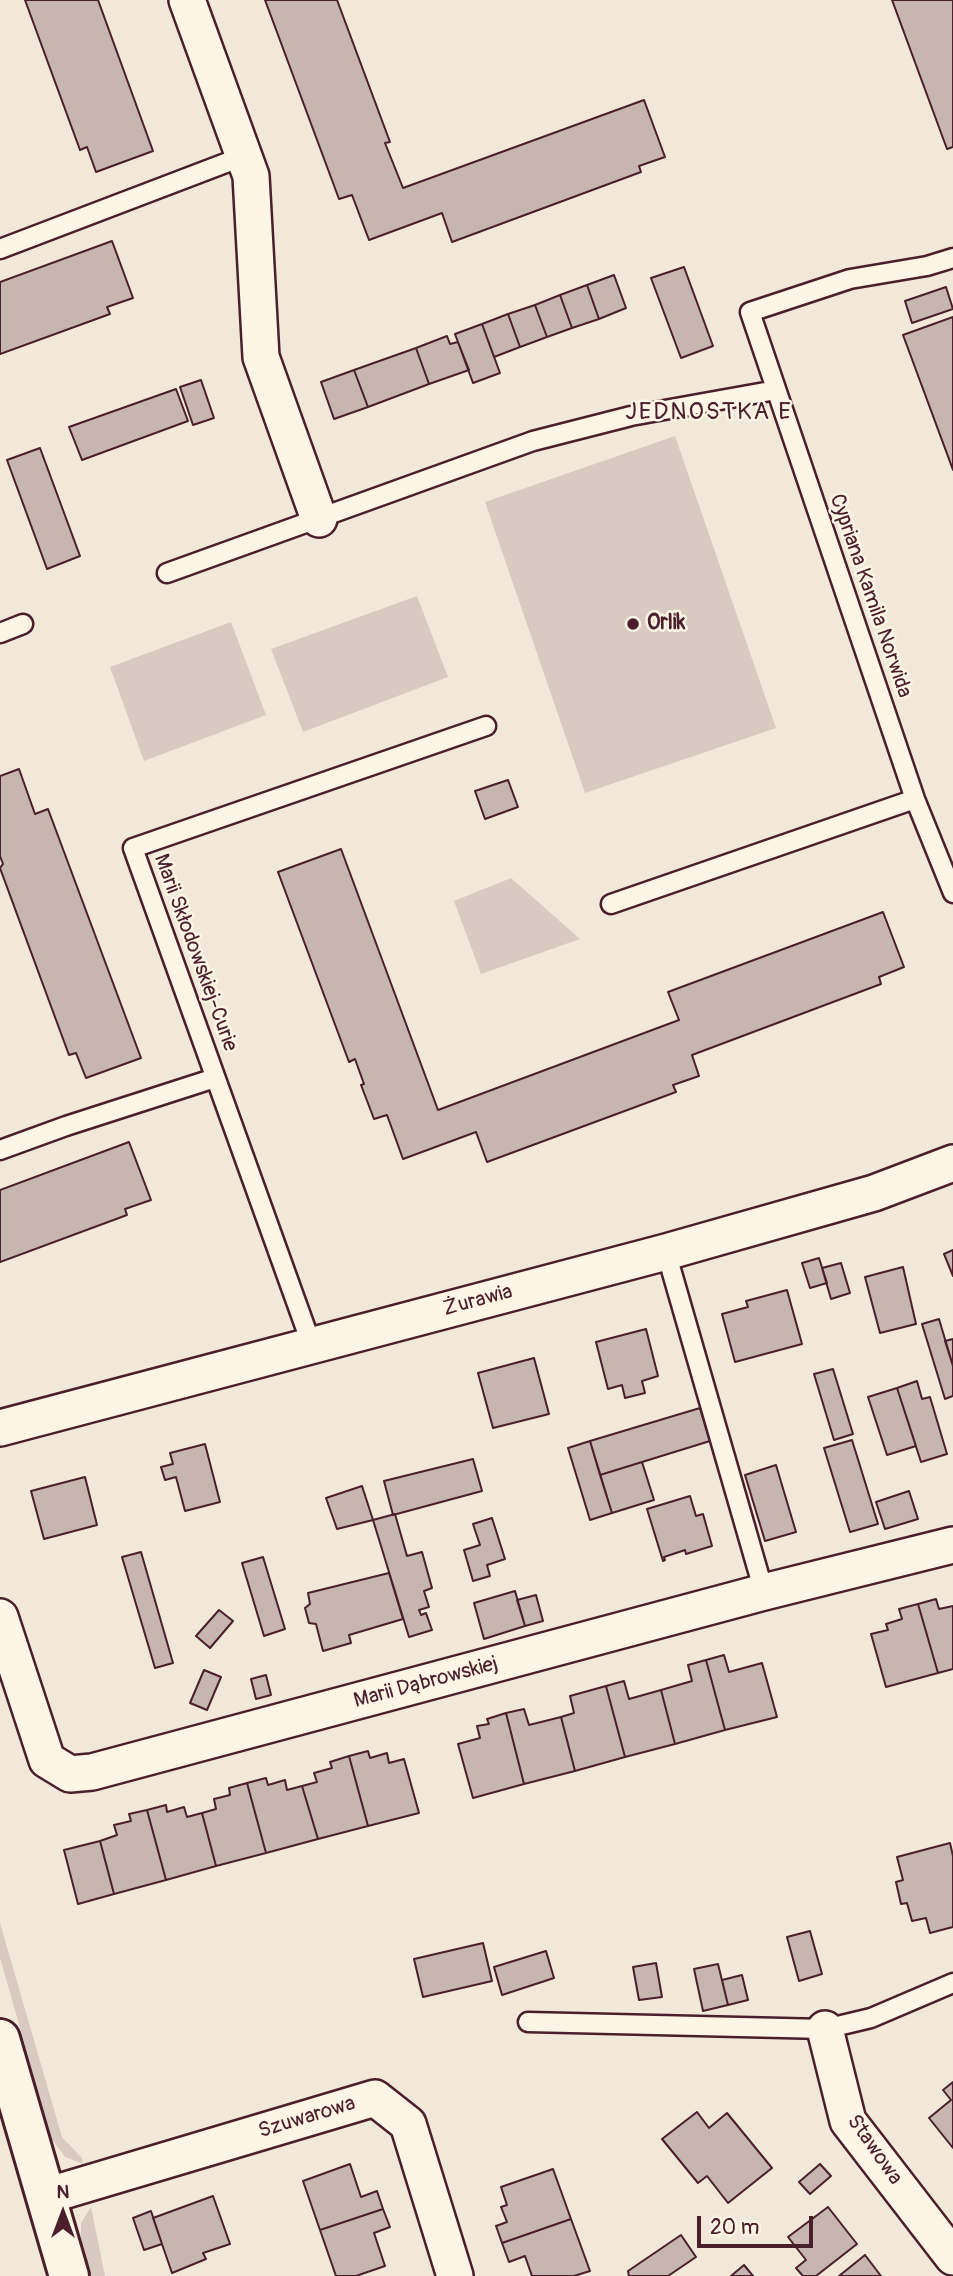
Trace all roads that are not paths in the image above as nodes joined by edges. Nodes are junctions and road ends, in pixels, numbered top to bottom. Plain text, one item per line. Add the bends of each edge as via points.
1 (187, 0) edge
2 (244, 156) junction
3 (0, 249) edge
4 (953, 258) edge
5 (776, 390) junction
6 (319, 519) junction
7 (167, 573) dead end
8 (23, 624) dead end
9 (0, 633) edge
10 (486, 726) dead end
11 (915, 799) junction
12 (953, 893) edge
13 (611, 904) dead end
14 (215, 1078) junction
15 (0, 1150) edge
16 (953, 1163) edge
17 (666, 1252) junction
18 (312, 1346) junction
19 (0, 1428) edge
20 (953, 1545) edge
21 (764, 1592) junction
22 (0, 1617) edge
23 (953, 1983) edge
24 (528, 2022) dead end
25 (825, 2029) junction
26 (0, 2039) edge
27 (46, 2196) junction
28 (953, 2257) edge
29 (69, 2276) edge
30 (456, 2276) edge

1 - 2 street
2 - 3 lane
2 - 6 street via 251,176 261,357
4 - 5 lane, Cypriana Kamila Norwida via 850,279 750,312
5 - 6 lane via 632,416 533,441
5 - 11 lane, Cypriana Kamila Norwida
6 - 7 lane
8 - 9 lane
10 - 14 lane, Marii Skłodowskiej-Curie via 133,849
11 - 12 lane, Cypriana Kamila Norwida
11 - 13 lane
14 - 15 lane
14 - 18 lane, Marii Skłodowskiej-Curie
16 - 17 street, Żurawia via 874,1193
17 - 18 street, Żurawia
17 - 21 lane
18 - 19 street, Żurawia
20 - 21 street, Marii Dąbrowskiej
21 - 22 street, Marii Dąbrowskiej via 92,1772 70,1774 47,1760
23 - 25 lane via 871,2018
24 - 25 lane
25 - 28 street, Stawowa via 848,2120
26 - 27 street
27 - 29 street
27 - 30 street, Szuwarowa via 375,2098 408,2124

